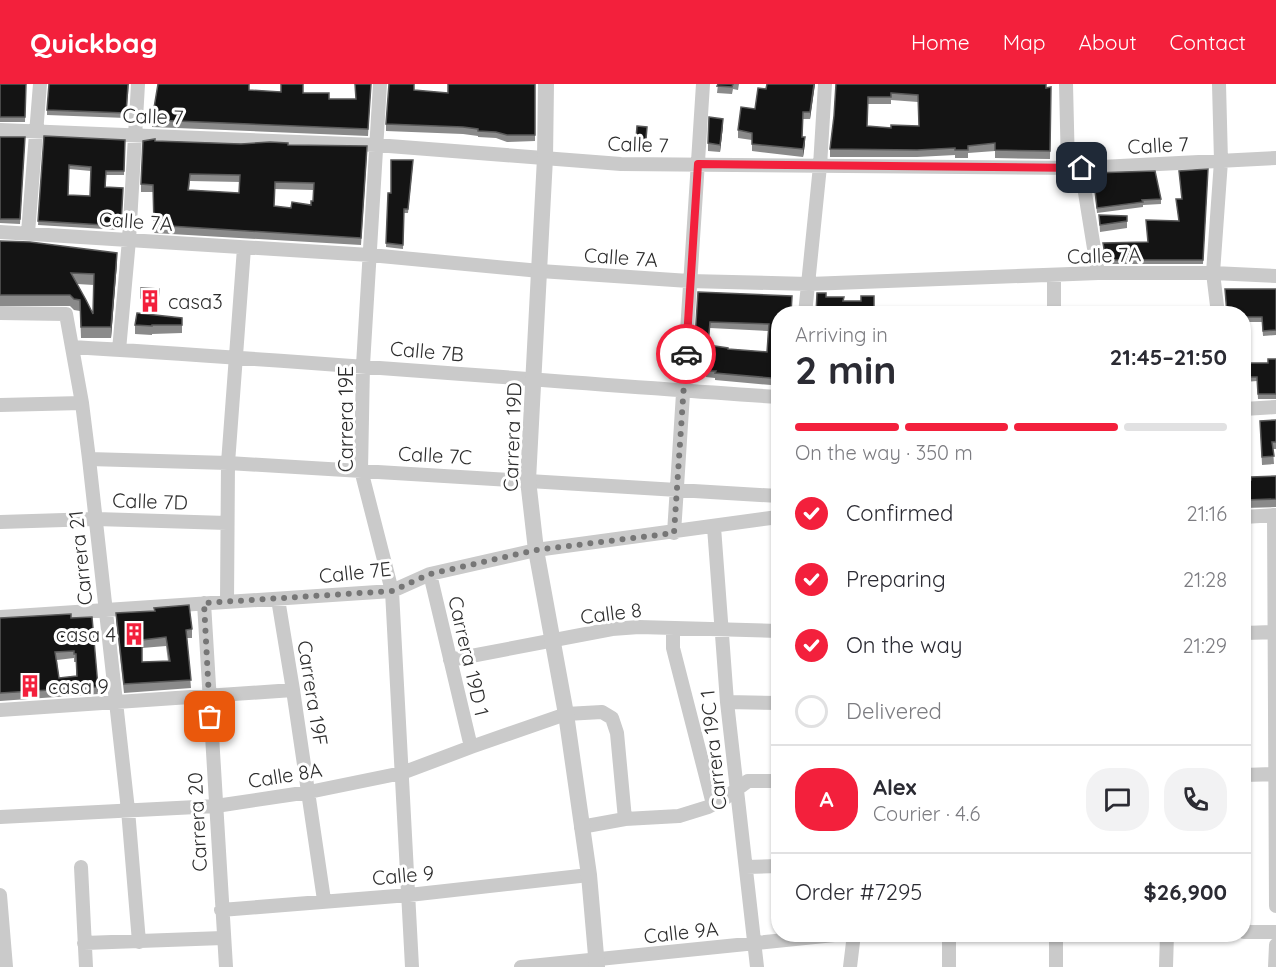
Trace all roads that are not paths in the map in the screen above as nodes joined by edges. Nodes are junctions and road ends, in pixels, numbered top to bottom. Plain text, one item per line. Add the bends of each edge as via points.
1 (40, 84) edge
2 (138, 84) edge
3 (380, 84) edge
4 (546, 84) edge
5 (703, 84) edge
6 (825, 84) edge
7 (1066, 84) edge
8 (1219, 84) edge
9 (0, 130) edge
10 (37, 131) junction
11 (134, 134) junction
12 (376, 145) junction
13 (545, 158) junction
14 (1276, 158) edge
15 (1221, 160) junction
16 (698, 164) junction
17 (820, 166) junction
18 (1075, 168) junction
19 (0, 232) edge
20 (28, 233) junction
21 (129, 240) junction
22 (244, 248) junction
23 (370, 255) junction
24 (540, 271) junction
25 (1098, 273) junction
26 (1213, 273) junction
27 (1054, 276) junction
28 (1276, 276) edge
29 (689, 281) junction
30 (809, 284) junction
31 (806, 306) edge
32 (1054, 306) edge
33 (1217, 306) edge
34 (0, 313) edge
35 (73, 347) junction
36 (119, 350) junction
37 (236, 357) junction
38 (363, 365) junction
39 (534, 380) junction
40 (684, 391) junction
41 (771, 397) edge
42 (82, 403) junction
43 (0, 405) edge
44 (1276, 407) edge
45 (1251, 409) edge
46 (89, 459) junction
47 (228, 463) junction
48 (362, 470) junction
49 (528, 480) junction
50 (676, 488) junction
51 (771, 495) edge
52 (1275, 515) edge
53 (1251, 517) edge
54 (96, 519) junction
55 (771, 519) edge
56 (0, 522) edge
57 (227, 523) junction
58 (714, 527) junction
59 (674, 533) junction
60 (536, 550) junction
61 (430, 574) junction
62 (392, 591) junction
63 (278, 599) junction
64 (227, 602) junction
65 (204, 603) junction
66 (106, 609) junction
67 (0, 617) edge
68 (673, 628) junction
69 (721, 629) junction
70 (771, 631) edge
71 (1251, 633) edge
72 (1275, 633) edge
73 (553, 641) junction
74 (450, 660) junction
75 (294, 690) junction
76 (209, 694) junction
77 (117, 700) junction
78 (727, 702) junction
79 (771, 703) edge
80 (0, 710) edge
81 (566, 714) junction
82 (471, 747) junction
83 (402, 773) junction
84 (1275, 774) edge
85 (1251, 775) edge
86 (771, 781) edge
87 (737, 789) junction
88 (309, 792) junction
89 (713, 804) junction
90 (216, 806) junction
91 (128, 810) junction
92 (0, 817) edge
93 (625, 819) junction
94 (581, 827) junction
95 (771, 866) edge
96 (81, 867) dead end
97 (746, 867) junction
98 (589, 875) junction
99 (409, 895) junction
100 (0, 896) edge
101 (324, 900) junction
102 (1276, 906) edge
103 (221, 910) junction
104 (1, 920) edge
105 (1251, 932) edge
106 (1276, 932) edge
107 (223, 938) junction
108 (139, 942) junction
109 (779, 942) edge
110 (853, 942) edge
111 (949, 942) edge
112 (1056, 942) edge
113 (1167, 942) edge
114 (84, 943) junction
115 (755, 945) junction
116 (1276, 945) edge
117 (597, 963) edge
118 (6, 967) edge
119 (86, 967) edge
120 (226, 967) edge
121 (412, 967) edge
122 (521, 967) edge
123 (757, 967) edge
124 (850, 967) edge
125 (949, 967) edge
126 (1056, 967) edge
127 (1166, 967) edge
128 (1275, 967) edge

1 - 10 street
2 - 11 street
3 - 12 street, Carrera 19E
4 - 13 street, Carrera 19D
5 - 16 street
6 - 17 street
7 - 18 street
8 - 15 street
9 - 10 street, Calle 7
10 - 11 street, Calle 7
10 - 20 street
11 - 12 street, Calle 7
11 - 21 street
12 - 13 street, Calle 7
12 - 23 street, Carrera 19E
13 - 16 street, Calle 7 via 621,164
13 - 24 street, Carrera 19D
14 - 15 street, Calle 7
15 - 18 street, Calle 7
15 - 26 street
16 - 17 street, Calle 7
16 - 29 street
17 - 18 street, Calle 7
17 - 30 street
18 - 25 street
19 - 20 street, Calle 7A
20 - 21 street, Calle 7A
21 - 22 street, Calle 7A
21 - 36 street
22 - 23 street, Calle 7A
22 - 37 street
23 - 24 street, Calle 7A
23 - 38 street, Carrera 19E
24 - 29 street, Calle 7A
24 - 39 street, Carrera 19D
25 - 26 street, Calle 7A
25 - 27 street, Calle 7A
26 - 28 street, Calle 7A
26 - 33 street
27 - 30 street, Calle 7A
27 - 32 street
29 - 30 street, Calle 7A
29 - 40 street
30 - 31 street
34 - 35 street, Carrera 21 via 66,314
35 - 36 street, Calle 7B
35 - 42 street, Carrera 21
36 - 37 street, Calle 7B
37 - 38 street, Calle 7B
37 - 47 street
38 - 39 street, Calle 7B
38 - 48 street, Carrera 19E
39 - 40 street, Calle 7B
39 - 49 street, Carrera 19D
40 - 41 street, Calle 7B
40 - 50 street
42 - 43 street
42 - 46 street, Carrera 21
44 - 45 street
46 - 47 street, Calle 7C
46 - 54 street, Carrera 21
47 - 48 street, Calle 7C
47 - 57 street
48 - 49 street, Calle 7C
48 - 62 street, Carrera 19E
49 - 50 street, Calle 7C
49 - 60 street, Carrera 19D
50 - 51 street, Calle 7C
50 - 59 street
52 - 53 street
52 - 72 street
54 - 56 street, Calle 7D
54 - 57 street, Calle 7D
54 - 66 street, Carrera 21
55 - 58 street, Calle 7E
57 - 64 street
58 - 59 street, Calle 7E
58 - 69 street, Carrera 19C 1
59 - 60 street, Calle 7E
60 - 61 street, Calle 7E
60 - 73 street, Carrera 19D
61 - 62 street, Calle 7E
61 - 74 street, Carrera 19D 1
62 - 63 street, Calle 7E
62 - 83 street, Carrera 19E
63 - 64 street, Calle 7E
63 - 75 street, Carrera 19F
64 - 65 street, Calle 7E
65 - 66 street, Calle 7E
65 - 76 street, Carrera 20
66 - 67 street, Calle 7E
66 - 77 street, Carrera 21
68 - 69 street, Calle 8
68 - 73 street, Calle 8 via 612,629
68 - 89 street via 673,648
69 - 70 street, Calle 8
69 - 78 street, Carrera 19C 1
71 - 72 street
72 - 84 street
73 - 74 street, Calle 8
73 - 81 street, Carrera 19D
74 - 82 street, Carrera 19D 1
75 - 76 street
75 - 88 street, Carrera 19F
76 - 77 street
76 - 90 street, Carrera 20
77 - 80 street
77 - 91 street, Carrera 21
78 - 79 street
78 - 87 street, Carrera 19C 1
81 - 82 street, Calle 8A
81 - 93 street, Calle 8A via 602,712 612,718 617,733
81 - 94 street, Carrera 19D
82 - 83 street, Calle 8A
83 - 88 street, Calle 8A
83 - 99 street, Carrera 19E
84 - 85 street
84 - 102 street
86 - 87 street via 748,781
87 - 89 street
87 - 97 street, Carrera 19C 1
88 - 90 street, Calle 8A
88 - 101 street, Carrera 19F
89 - 93 street via 679,816
90 - 91 street, Calle 8A
90 - 103 street, Carrera 20
91 - 92 street, Calle 8A
91 - 108 street, Carrera 21
93 - 94 street
94 - 98 street, Carrera 19D
95 - 97 street
96 - 114 street
97 - 115 street, Carrera 19C 1
98 - 99 street, Calle 9
98 - 117 street, Carrera 19D
99 - 101 street, Calle 9
99 - 121 street, Carrera 19E
100 - 104 street
101 - 103 street, Calle 9
103 - 107 street, Carrera 20
104 - 118 street
105 - 106 street
107 - 108 street
107 - 120 street, Carrera 20
108 - 114 street
109 - 115 street, Calle 9A
110 - 124 street
111 - 125 street
112 - 126 street
113 - 127 street
114 - 119 street
115 - 117 street, Calle 9A
115 - 123 street, Carrera 19C 1
116 - 128 street
117 - 122 street, Calle 9A

